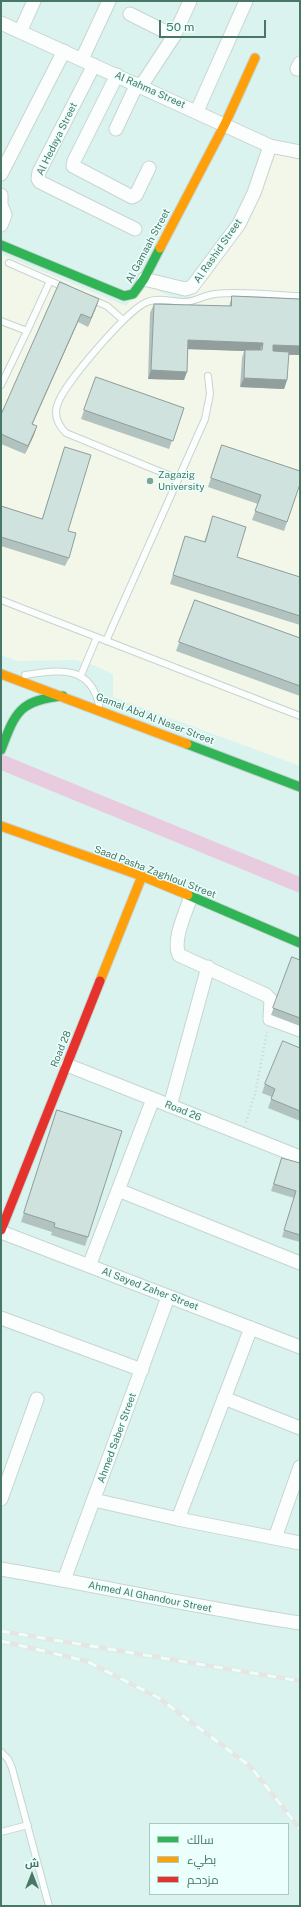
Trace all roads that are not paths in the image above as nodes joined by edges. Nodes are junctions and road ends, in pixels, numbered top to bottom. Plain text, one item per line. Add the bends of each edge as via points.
1 (34, 1) edge
2 (109, 1) edge
3 (190, 1) edge
4 (246, 1) edge
5 (130, 14) dead end
6 (2, 26) edge
7 (20, 32) junction
8 (174, 36) junction
9 (64, 51) junction
10 (255, 58) dead end
11 (82, 59) junction
12 (94, 65) junction
13 (117, 75) junction
14 (139, 85) junction
15 (197, 111) junction
16 (225, 124) junction
17 (116, 129) dead end
18 (270, 146) junction
19 (300, 152) edge
20 (149, 168) dead end
21 (1, 174) edge
22 (1, 195) edge
23 (1, 225) edge
24 (135, 229) dead end
25 (1, 245) edge
26 (9, 263) dead end
27 (144, 279) junction
28 (50, 281) junction
29 (71, 290) edge
30 (86, 296) edge
31 (300, 296) edge
32 (123, 320) junction
33 (1, 321) edge
34 (27, 331) junction
35 (208, 376) dead end
36 (1, 385) edge
37 (178, 479) junction
38 (1, 600) edge
39 (97, 637) junction
40 (106, 641) junction
41 (1, 674) edge
42 (81, 675) junction
43 (10, 677) junction
44 (63, 696) junction
45 (100, 711) junction
46 (300, 716) edge
47 (1, 750) edge
48 (300, 787) edge
49 (1, 821) edge
50 (4, 827) edge
51 (142, 876) junction
52 (191, 896) junction
53 (300, 942) edge
54 (208, 967) junction
55 (300, 1030) edge
56 (67, 1065) junction
57 (154, 1099) junction
58 (170, 1106) junction
59 (300, 1157) edge
60 (118, 1190) junction
61 (1, 1231) edge
62 (300, 1263) edge
63 (89, 1266) junction
64 (168, 1297) junction
65 (1, 1318) edge
66 (251, 1328) junction
67 (300, 1347) edge
68 (142, 1370) junction
69 (224, 1398) junction
70 (37, 1400) dead end
71 (300, 1428) edge
72 (300, 1467) edge
73 (2, 1495) edge
74 (94, 1500) junction
75 (178, 1519) junction
76 (275, 1538) junction
77 (300, 1543) edge
78 (1, 1570) edge
79 (64, 1580) junction
80 (300, 1623) edge
81 (1, 1752) edge
82 (28, 1824) junction
83 (1, 1832) edge
84 (49, 1906) edge

1 - 7 street
2 - 11 street
3 - 8 street
4 - 15 street
5 - 8 street
6 - 7 street, Al Rahma Street
7 - 9 street, Al Rahma Street
8 - 14 street
9 - 11 street, Al Rahma Street
9 - 21 street
10 - 16 main road, Al Gamaah Street
11 - 12 street, Al Rahma Street
12 - 13 street, Al Rahma Street
12 - 24 street, Al Hedaya Street via 39,172 38,179
13 - 14 street, Al Rahma Street
13 - 20 street via 73,166 132,197 136,195
14 - 15 street, Al Rahma Street
14 - 17 street
15 - 16 street, Al Rahma Street
16 - 18 street, Al Rahma Street
16 - 27 main road, Al Gamaah Street
18 - 19 street, Al Rahma Street
18 - 27 street, Al Rashid Street via 254,193 239,224 192,287 185,289
22 - 23 street via 4,215
25 - 27 main road, Al Gamaah Street via 124,296 137,292
26 - 28 lane
28 - 29 lane
28 - 34 lane
30 - 32 lane via 107,306
31 - 32 lane via 216,294 186,302 156,300 141,305
32 - 37 lane via 78,372 57,403 56,415 59,426 66,433
33 - 34 lane
34 - 36 lane
35 - 37 lane via 210,394 205,419
37 - 40 lane
38 - 39 lane
39 - 40 lane
39 - 42 lane
40 - 46 lane
41 - 43 main road, Gamal Abd Al Naser Street
42 - 43 lane via 57,670
42 - 45 lane via 94,690
43 - 44 main road, Gamal Abd Al Naser Street
44 - 45 main road, Gamal Abd Al Naser Street
44 - 47 main road via 32,703 15,716
45 - 48 main road, Gamal Abd Al Naser Street
49 - 50 main road
50 - 51 main road, Saad Pasha Zaghloul Street
51 - 52 main road, Saad Pasha Zaghloul Street
51 - 56 main road, Road 28
52 - 53 main road, Saad Pasha Zaghloul Street
52 - 54 street via 176,941 176,949 182,957
54 - 55 street via 266,995 270,1000 270,1019
54 - 58 street
56 - 57 street, Road 26
56 - 61 main road, Road 28
57 - 58 street, Road 26
57 - 60 street
58 - 59 street, Road 26
60 - 62 street
60 - 63 street
61 - 63 street, Al Sayed Zaher Street
63 - 64 street, Al Sayed Zaher Street
64 - 66 street, Al Sayed Zaher Street
64 - 68 street, Ahmed Saber Street
65 - 68 street
66 - 67 street, Al Sayed Zaher Street
66 - 69 street
68 - 74 street, Ahmed Saber Street
69 - 71 street
69 - 75 street
70 - 73 street
72 - 76 street
74 - 75 street
74 - 79 street, Ahmed Saber Street
75 - 76 street
76 - 77 street
78 - 79 street, Ahmed Al Ghandour Street
79 - 80 street, Ahmed Al Ghandour Street
81 - 82 lane via 12,1768
82 - 83 lane
82 - 84 lane

